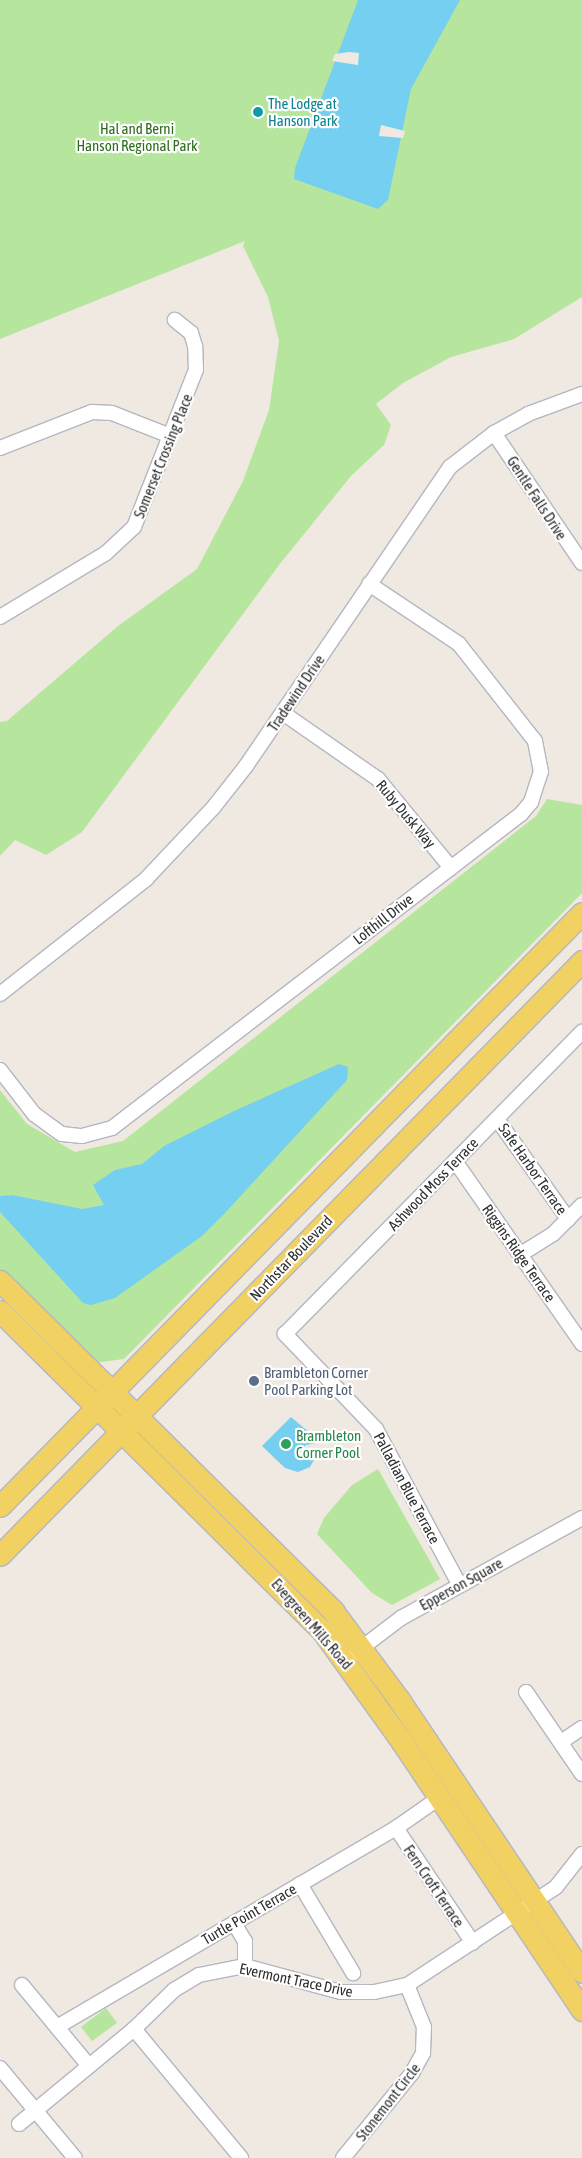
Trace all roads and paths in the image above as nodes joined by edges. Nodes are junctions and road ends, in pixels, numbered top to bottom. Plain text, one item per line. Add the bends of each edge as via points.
1 (176, 320) dead end
2 (582, 394) edge
3 (494, 433) junction
4 (170, 436) junction
5 (0, 448) edge
6 (582, 563) edge
7 (369, 584) junction
8 (0, 617) edge
9 (283, 713) junction
10 (451, 868) junction
11 (582, 913) edge
12 (582, 960) edge
13 (0, 994) edge
14 (582, 1032) edge
15 (0, 1070) edge
16 (497, 1119) junction
17 (455, 1161) junction
18 (582, 1205) edge
19 (568, 1219) junction
20 (521, 1254) junction
21 (0, 1282) edge
22 (0, 1312) edge
23 (285, 1334) joint
24 (582, 1344) edge
25 (112, 1392) junction
26 (96, 1407) junction
27 (136, 1416) junction
28 (121, 1432) junction
29 (0, 1506) edge
30 (582, 1518) edge
31 (0, 1555) edge
32 (459, 1584) junction
33 (354, 1653) junction
34 (526, 1692) dead end
35 (582, 1728) edge
36 (561, 1742) junction
37 (582, 1774) edge
38 (439, 1798) junction
39 (396, 1828) junction
40 (582, 1854) edge
41 (300, 1884) junction
42 (525, 1907) junction
43 (234, 1923) junction
44 (473, 1943) junction
45 (245, 1966) junction
46 (582, 1972) edge
47 (353, 1973) dead end
48 (22, 1985) dead end
49 (407, 1985) junction
50 (582, 2010) edge
51 (56, 2027) junction
52 (134, 2029) junction
53 (89, 2066) junction
54 (0, 2068) edge
55 (35, 2110) junction
56 (18, 2124) dead end
57 (75, 2158) edge
58 (241, 2158) edge
59 (344, 2158) edge

1 - 4 street, Somerset Crossing Place via 190,333 195,346 196,370
2 - 3 street, Tradewind Drive via 528,414
3 - 6 street, Gentle Falls Drive
3 - 7 street, Tradewind Drive via 450,467
4 - 5 street via 112,413 92,412
4 - 8 street, Somerset Crossing Place via 142,512 127,536 106,553
7 - 9 street, Tradewind Drive
7 - 10 street, Lofthill Drive via 459,644 535,742 539,755 541,772 531,802 521,814
9 - 10 street, Ruby Dusk Way via 378,779
9 - 13 street, Tradewind Drive via 246,766 180,846 146,879
10 - 15 street, Lofthill Drive via 112,1128 82,1136 62,1134 34,1114
11 - 25 main road
12 - 27 main road, Northstar Boulevard
14 - 16 street, Ashwood Moss Terrace
16 - 17 street, Ashwood Moss Terrace
16 - 19 street, Safe Harbor Terrace
17 - 20 street, Riggins Ridge Terrace
17 - 23 street, Ashwood Moss Terrace
18 - 19 street
19 - 20 street via 539,1245
20 - 24 street, Riggins Ridge Terrace
21 - 25 main road, Evergreen Mills Road
22 - 26 main road, Evergreen Mills Road
23 - 32 street, Palladian Blue Terrace via 376,1429
25 - 26 main road
25 - 27 main road, Evergreen Mills Road
26 - 28 main road, Evergreen Mills Road
26 - 29 main road
27 - 28 main road, Northstar Boulevard
27 - 33 main road, Evergreen Mills Road via 305,1581
28 - 31 main road, Northstar Boulevard
28 - 33 main road, Evergreen Mills Road via 301,1608
30 - 32 street, Epperson Square
32 - 33 street, Epperson Square via 401,1618
33 - 38 main road, Evergreen Mills Road
33 - 42 main road, Evergreen Mills Road
34 - 36 street
35 - 36 street
36 - 37 street
38 - 39 street, Turtle Point Terrace
38 - 42 main road, Evergreen Mills Road
39 - 41 street, Turtle Point Terrace
39 - 44 street, Fern Croft Terrace
40 - 42 street, Evermont Trace Drive via 563,1882
41 - 43 street, Turtle Point Terrace
41 - 47 street
42 - 44 street, Evermont Trace Drive
42 - 46 main road, Evergreen Mills Road
42 - 50 main road, Evergreen Mills Road
43 - 45 street via 245,1941
43 - 51 street, Turtle Point Terrace
44 - 49 street, Evermont Trace Drive
45 - 49 street, Evermont Trace Drive via 342,1992 374,1992
45 - 52 street, Evermont Trace Drive via 213,1970 185,1982
48 - 51 street
49 - 59 street, Stonemont Circle via 424,2027 423,2053 412,2073
51 - 53 street
52 - 53 street, Evermont Trace Drive
52 - 58 street
53 - 55 street, Evermont Trace Drive
54 - 55 street
55 - 56 street, Evermont Trace Drive
55 - 57 street

